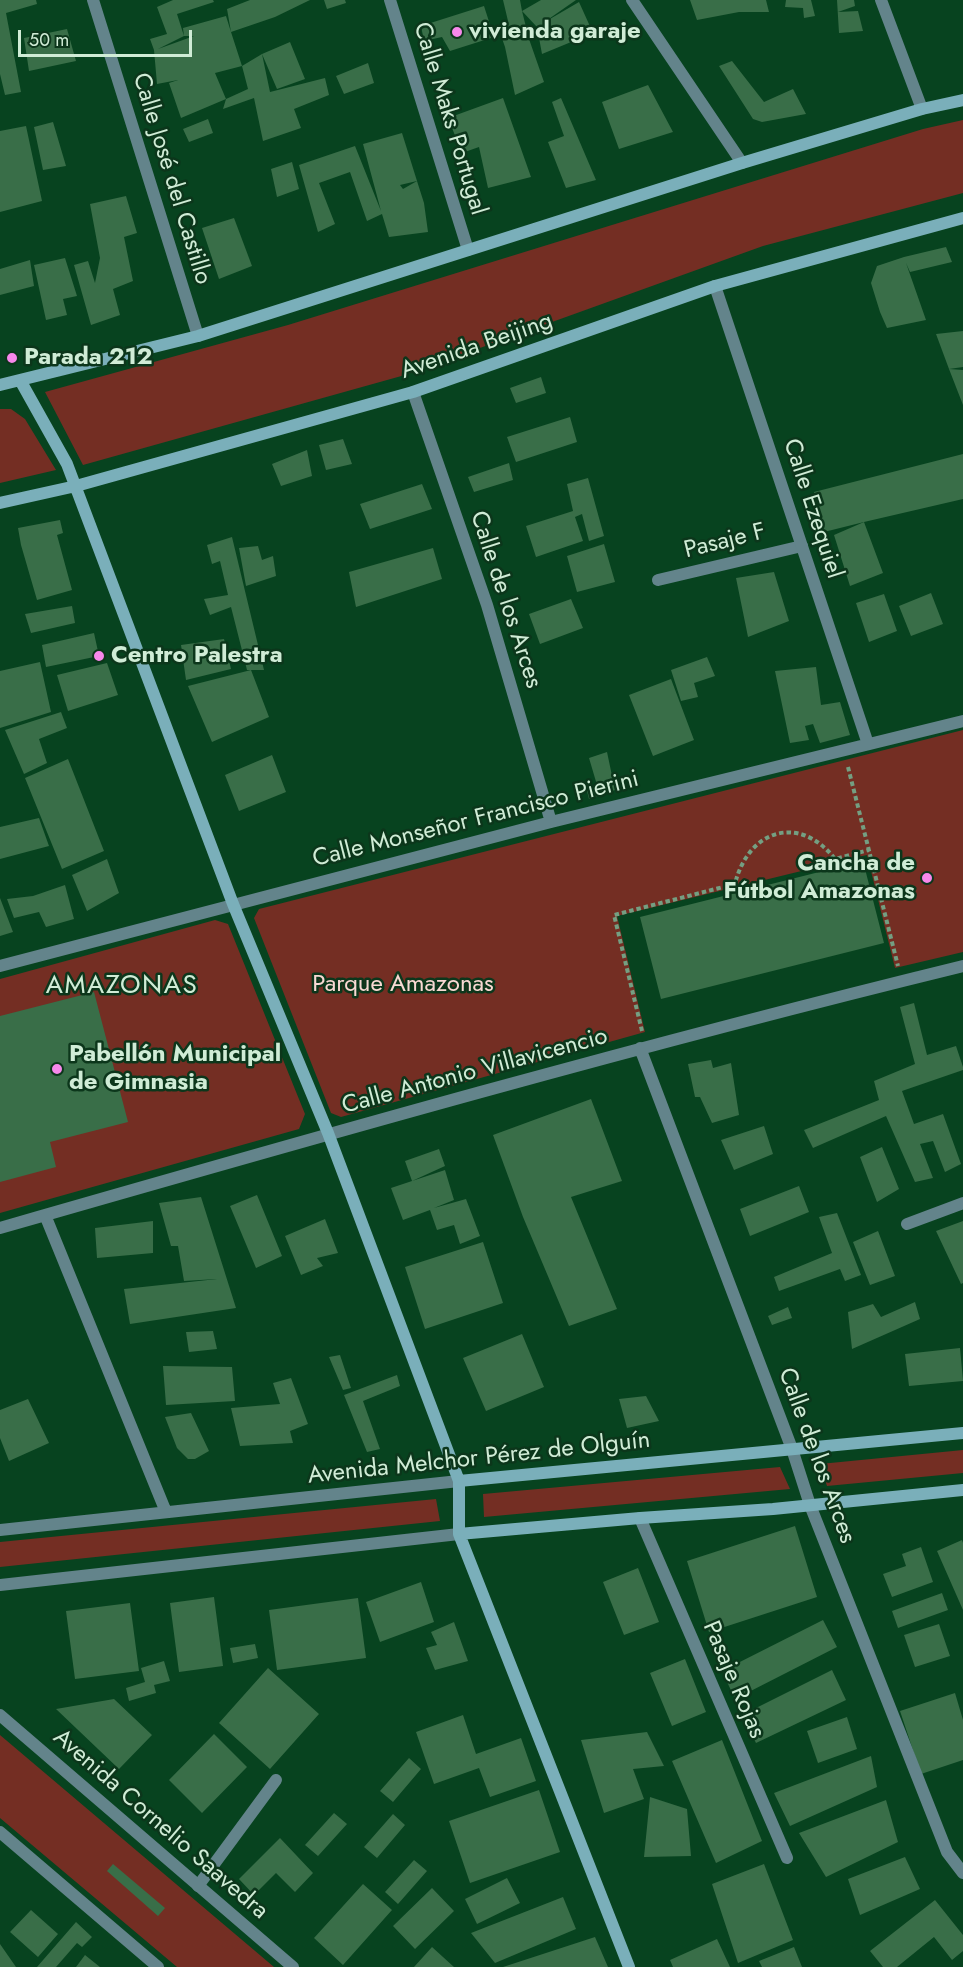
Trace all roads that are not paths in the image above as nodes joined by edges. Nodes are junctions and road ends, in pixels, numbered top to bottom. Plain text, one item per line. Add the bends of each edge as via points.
1 (93, 0) edge
2 (390, 0) edge
3 (632, 0) edge
4 (881, 0) edge
5 (963, 100) edge
6 (922, 109) junction
7 (742, 163) junction
8 (963, 218) edge
9 (468, 250) junction
10 (715, 286) junction
11 (198, 336) junction
12 (20, 380) junction
13 (0, 385) edge
14 (413, 392) junction
15 (76, 486) junction
16 (0, 503) edge
17 (802, 546) junction
18 (658, 580) dead end
19 (963, 721) edge
20 (868, 744) junction
21 (551, 822) junction
22 (233, 904) junction
23 (0, 966) edge
24 (962, 971) edge
25 (640, 1048) junction
26 (328, 1133) junction
27 (963, 1203) edge
28 (45, 1215) junction
29 (907, 1224) dead end
30 (0, 1228) edge
31 (963, 1433) edge
32 (792, 1449) junction
33 (459, 1480) junction
34 (963, 1490) edge
35 (810, 1505) junction
36 (166, 1512) junction
37 (640, 1518) junction
38 (0, 1530) edge
39 (459, 1534) junction
40 (0, 1585) edge
41 (0, 1715) edge
42 (276, 1780) dead end
43 (0, 1832) edge
44 (787, 1858) dead end
45 (963, 1873) edge
46 (198, 1886) junction
47 (158, 1967) edge
48 (293, 1967) edge
49 (629, 1967) edge

1 - 11 street, Calle José del Castillo
2 - 9 street, Calle Maks Portugal
3 - 7 street
4 - 6 street
5 - 6 street
6 - 7 street
7 - 9 street
8 - 10 street, Avenida Beijing
9 - 11 street
10 - 14 street, Avenida Beijing
10 - 17 street, Calle Ezequiel
11 - 12 street
12 - 13 street
12 - 15 street
14 - 15 street, Avenida Beijing
14 - 21 street, Calle de los Arces via 487,605
15 - 16 street, Avenida Beijing
15 - 22 street
17 - 18 street, Pasaje F
17 - 20 street, Calle Ezequiel
19 - 20 street, Calle Monseñor Francisco Pierini
20 - 21 street, Calle Monseñor Francisco Pierini
21 - 22 street, Calle Monseñor Francisco Pierini
22 - 23 street, Calle Monseñor Francisco Pierini
22 - 26 street
24 - 25 street, Calle Antonio Villavicencio
25 - 26 street, Calle Antonio Villavicencio
25 - 32 street, Calle de los Arces
26 - 28 street, Calle Antonio Villavicencio
26 - 33 street
27 - 29 street
28 - 30 street, Calle Antonio Villavicencio
28 - 36 street
31 - 32 street, Avenida Melchor Pérez de Olguín
32 - 33 street, Avenida Melchor Pérez de Olguín
32 - 35 street, Calle de los Arces
33 - 36 street, Avenida Melchor Pérez de Olguín
33 - 39 street
34 - 35 street
35 - 37 street
35 - 45 street, Calle de los Arces via 947,1852
36 - 38 street, Avenida Melchor Pérez de Olguín
37 - 39 street
37 - 44 street, Pasaje Rojas
39 - 40 street
39 - 49 street
41 - 46 street, Avenida Cornelio Saavedra
42 - 46 street
43 - 47 street
46 - 48 street, Avenida Cornelio Saavedra

